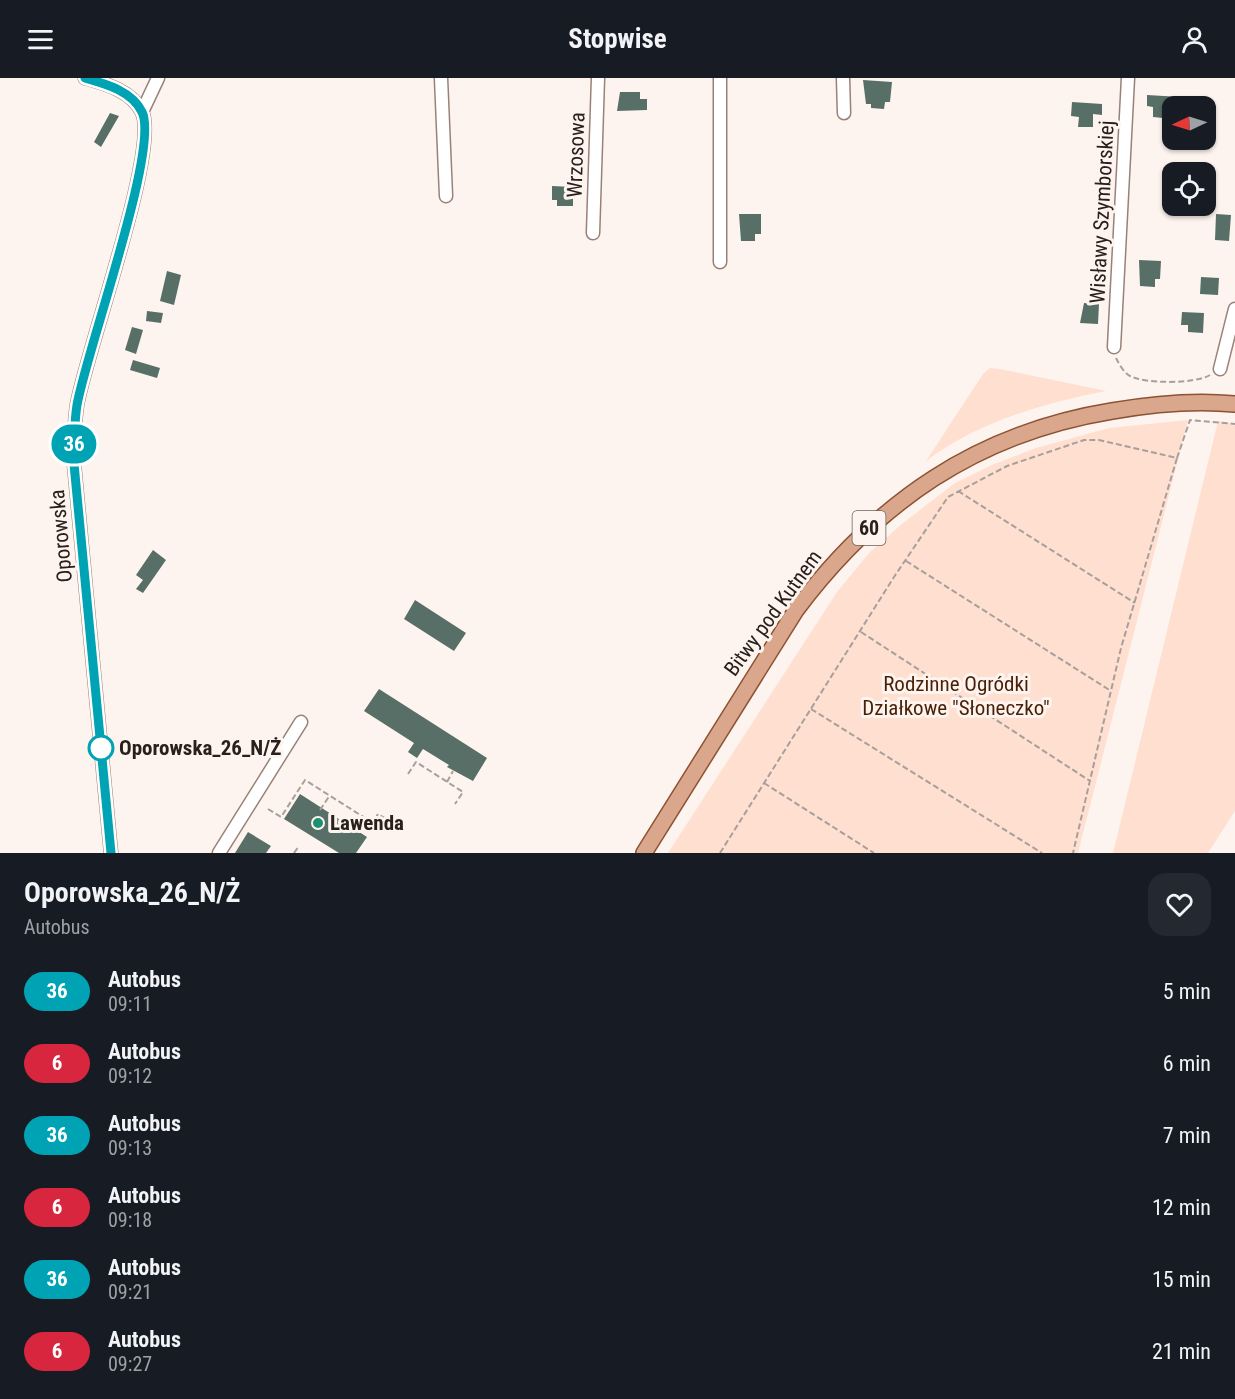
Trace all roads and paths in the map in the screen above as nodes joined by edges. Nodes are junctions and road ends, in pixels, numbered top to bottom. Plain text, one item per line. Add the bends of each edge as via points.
1 (85, 78) edge
2 (158, 78) edge
3 (441, 78) edge
4 (598, 78) edge
5 (720, 78) edge
6 (843, 78) edge
7 (1128, 78) edge
8 (142, 112) junction
9 (844, 113) dead end
10 (446, 196) dead end
11 (594, 233) dead end
12 (720, 262) dead end
13 (1235, 309) edge
14 (1114, 347) joint
15 (1220, 369) joint
16 (1235, 404) edge
17 (1235, 424) edge
18 (1177, 458) junction
19 (958, 491) junction
20 (905, 560) junction
21 (1135, 603) junction
22 (860, 632) junction
23 (1111, 691) junction
24 (811, 709) junction
25 (301, 722) dead end
26 (453, 771) dead end
27 (408, 774) dead end
28 (1090, 781) junction
29 (447, 782) junction
30 (764, 783) junction
31 (330, 795) junction
32 (455, 804) dead end
33 (268, 809) dead end
34 (320, 810) dead end
35 (362, 816) junction
36 (388, 820) dead end
37 (353, 831) dead end
38 (299, 846) dead end
39 (111, 853) edge
40 (219, 853) edge
41 (294, 853) edge
42 (644, 853) edge
43 (720, 853) edge
44 (874, 853) edge
45 (1042, 853) edge
46 (1073, 853) edge

1 - 8 street via 122,91
2 - 8 street
3 - 10 street
4 - 11 street, Wrzosowa
5 - 12 street
6 - 9 street
7 - 14 street, Wisławy Szymborskiej
8 - 39 street, Oporowska via 146,141 142,164 83,377 74,434
13 - 15 street
14 - 15 path via 1116,360 1128,375 1150,382 1206,378
16 - 42 main road, Bitwy pod Kutnem / 60 via 1141,406 1056,422 973,454 916,489 846,551 796,610
17 - 18 path via 1190,420
18 - 19 path via 1084,440 1024,459
18 - 21 path
19 - 20 path via 948,497
19 - 21 path
20 - 22 path
20 - 23 path
21 - 23 path
22 - 24 path
22 - 28 path
23 - 28 path
24 - 30 path
24 - 45 path
25 - 40 street
26 - 29 path
27 - 29 path via 416,762
28 - 46 path
29 - 32 path via 463,792
30 - 43 path
30 - 44 path
31 - 33 path via 305,780 282,817
31 - 34 path
31 - 35 path
35 - 36 path via 373,823 378,814
35 - 37 path
38 - 41 path

